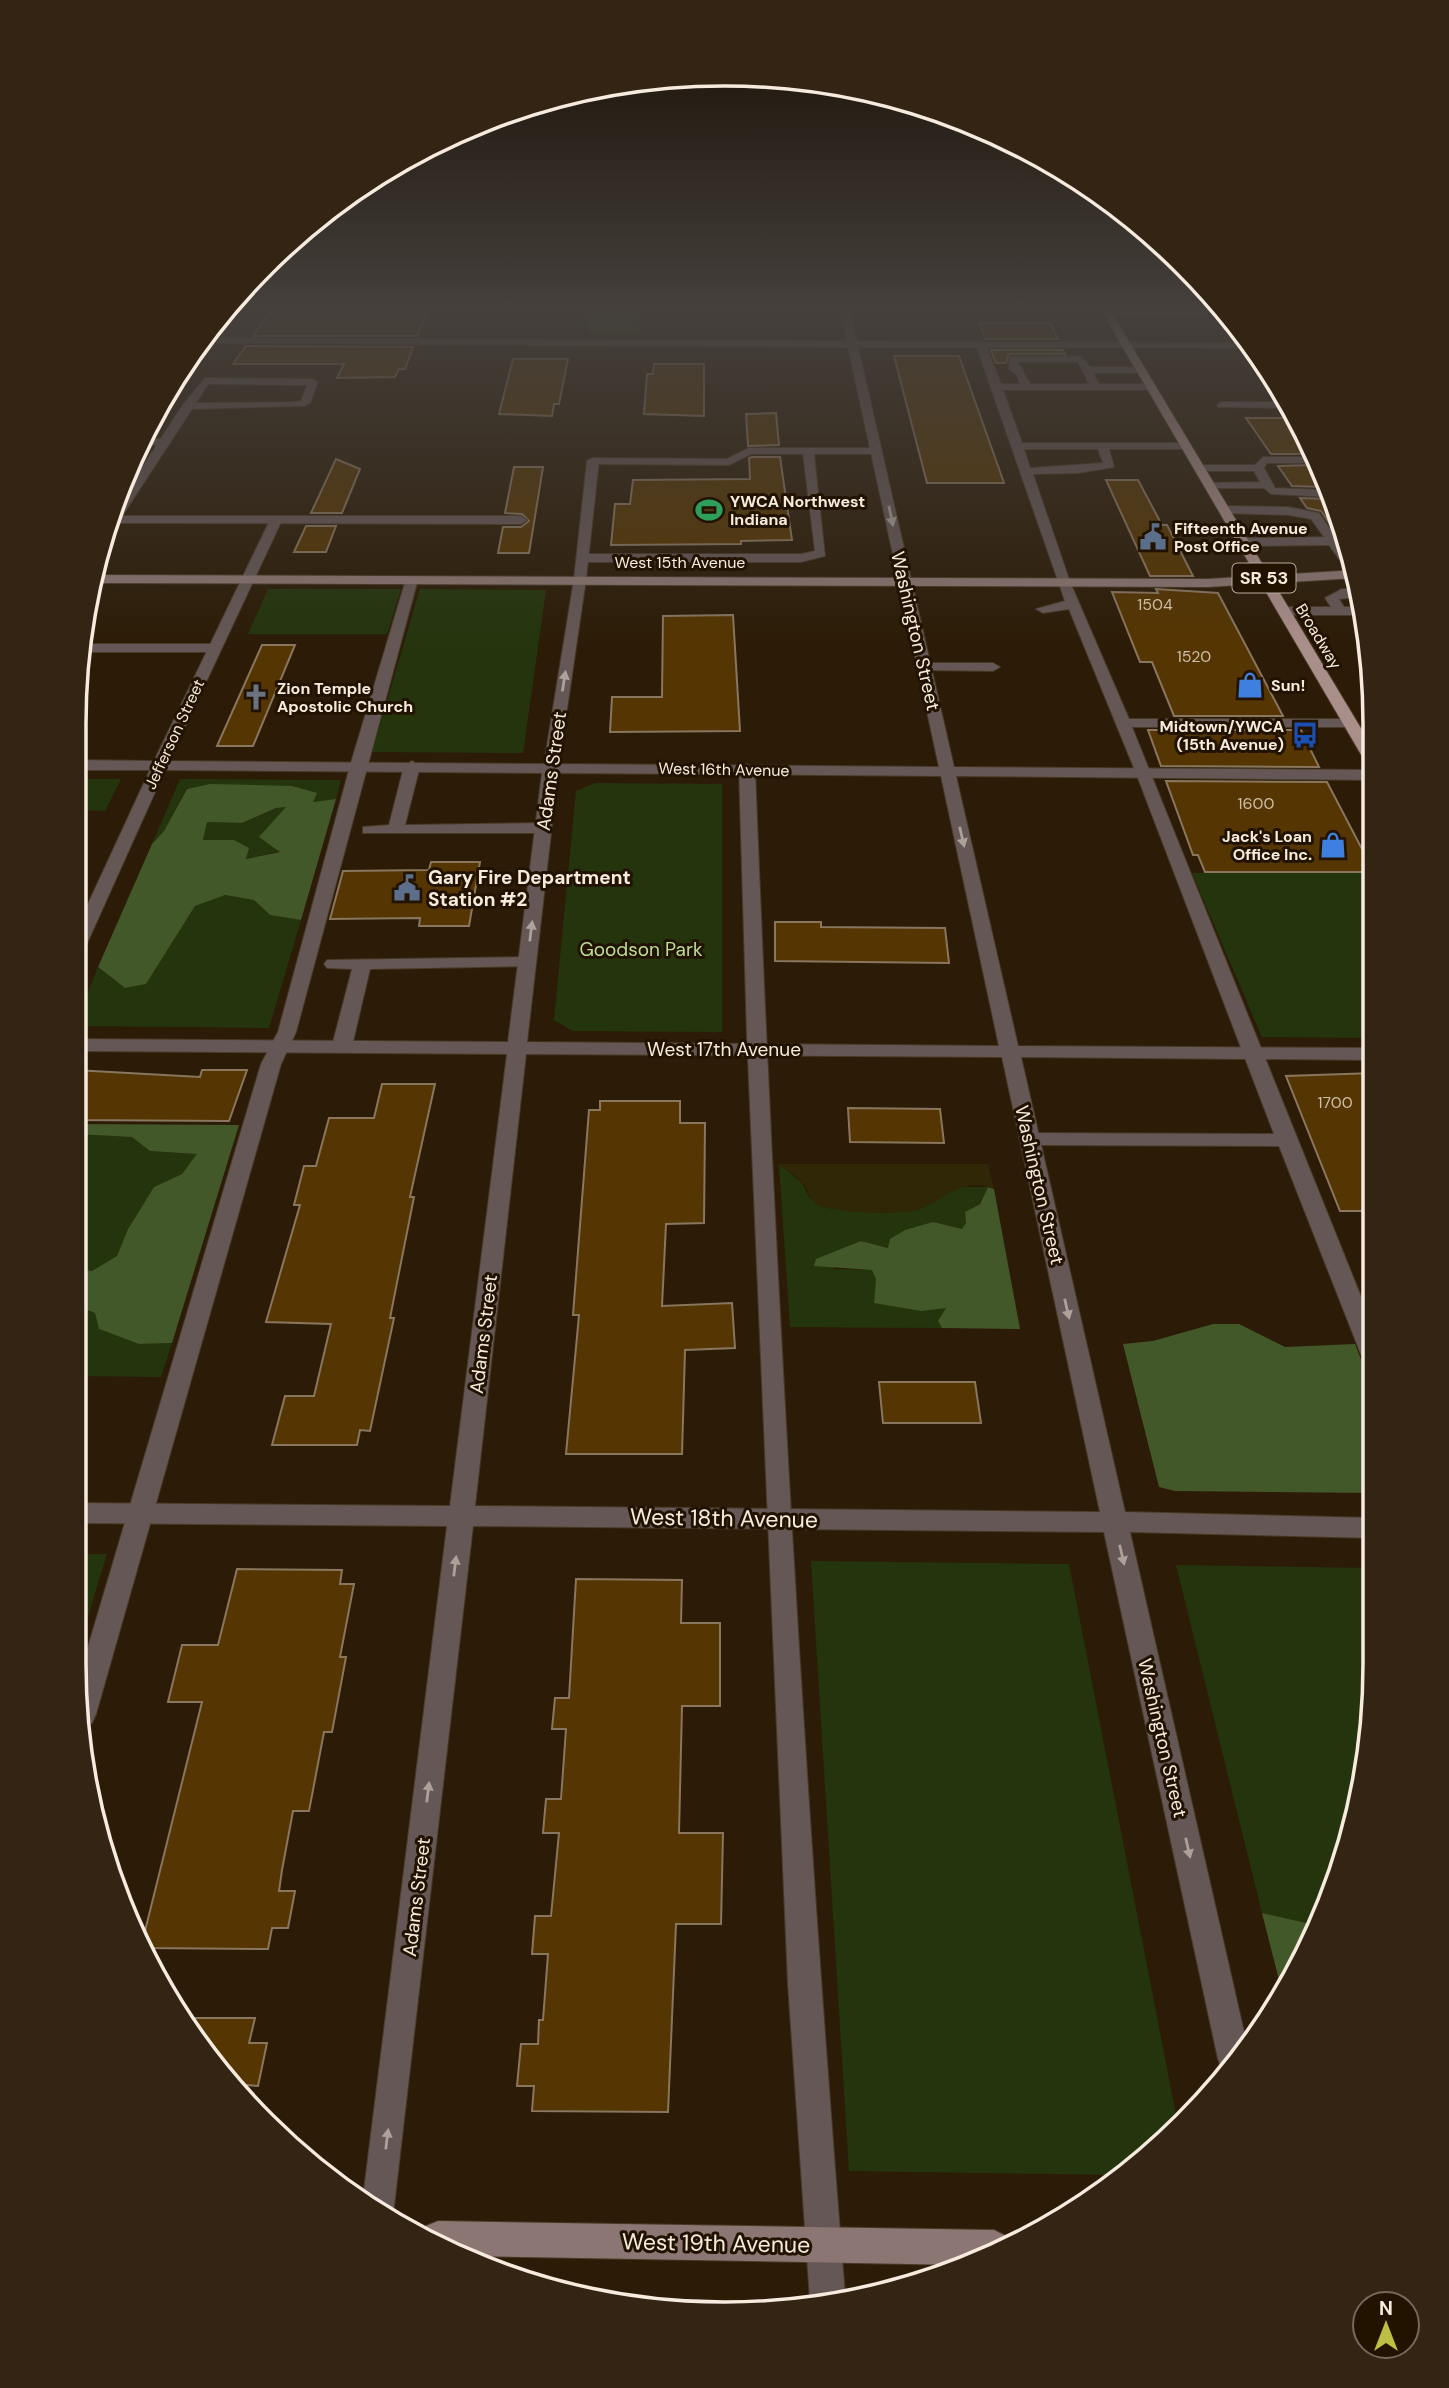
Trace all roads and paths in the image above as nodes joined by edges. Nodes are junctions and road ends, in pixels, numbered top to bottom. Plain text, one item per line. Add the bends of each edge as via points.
1 (177, 421) edge
2 (869, 421) edge
3 (1009, 421) edge
4 (1170, 421) edge
5 (152, 442) edge
6 (163, 442) junction
7 (1018, 446) junction
8 (1102, 446) junction
9 (1185, 446) junction
10 (808, 451) junction
11 (876, 451) junction
12 (1306, 460) edge
13 (1199, 468) junction
14 (1258, 468) junction
15 (1026, 471) junction
16 (1209, 485) junction
17 (1266, 485) junction
18 (1320, 494) edge
19 (127, 499) edge
20 (1224, 510) junction
21 (120, 520) edge
22 (276, 520) junction
23 (521, 520) dead end
24 (1335, 540) edge
25 (1242, 542) junction
26 (1337, 547) edge
27 (582, 558) junction
28 (1345, 574) edge
29 (1264, 578) junction
30 (103, 579) edge
31 (247, 579) junction
32 (412, 579) junction
33 (580, 579) junction
34 (905, 581) junction
35 (1064, 582) junction
36 (1349, 593) edge
37 (1073, 602) junction
38 (1043, 609) dead end
39 (1284, 611) junction
40 (1340, 611) junction
41 (1353, 611) edge
42 (90, 648) edge
43 (213, 648) junction
44 (924, 667) junction
45 (993, 667) dead end
46 (1123, 723) junction
47 (1350, 723) junction
48 (1363, 745) edge
49 (86, 765) edge
50 (160, 765) junction
51 (358, 766) junction
52 (412, 766) junction
53 (551, 767) junction
54 (747, 769) junction
55 (947, 771) junction
56 (1144, 773) junction
57 (1363, 775) edge
58 (543, 828) junction
59 (369, 830) dead end
60 (396, 830) junction
61 (86, 926) edge
62 (527, 962) junction
63 (333, 964) dead end
64 (362, 964) junction
65 (86, 1045) edge
66 (342, 1046) junction
67 (280, 1047) junction
68 (517, 1047) junction
69 (757, 1049) junction
70 (1010, 1051) junction
71 (1251, 1053) junction
72 (1363, 1054) edge
73 (1029, 1139) junction
74 (1286, 1140) junction
75 (1363, 1330) edge
76 (86, 1513) edge
77 (140, 1513) junction
78 (461, 1516) junction
79 (782, 1519) junction
80 (1115, 1522) junction
81 (1363, 1528) edge
82 (87, 1697) edge
83 (1232, 2050) edge
84 (380, 2201) edge
85 (447, 2238) edge
86 (824, 2245) junction
87 (982, 2248) edge
88 (827, 2294) edge

1 - 6 street
2 - 11 street, Washington Street
3 - 7 street
4 - 9 main road, Broadway / SR 53
5 - 6 street
6 - 19 street
7 - 8 street
7 - 15 street
8 - 9 street
8 - 15 street via 1110,464
9 - 13 main road, Broadway / SR 53
10 - 11 street
10 - 27 street, Adams Street via 749,451 729,462 593,461
10 - 27 street via 821,553 801,558
11 -> 34 street, Washington Street
12 - 14 street via 1263,460
13 - 14 street
13 - 16 main road, Broadway / SR 53
14 - 17 street
15 - 35 street
16 - 17 street
16 - 20 main road, Broadway / SR 53
17 - 18 street via 1279,493
20 - 24 street via 1309,514
20 - 25 main road, Broadway / SR 53
21 - 22 street
22 - 23 street
22 - 31 street, Jefferson Street
25 - 26 street
25 - 29 main road, Broadway / SR 53
27 - 33 street, Adams Street
28 - 29 main road, West 15th Avenue
29 - 35 main road, West 15th Avenue via 1208,583
29 - 39 main road, Broadway / SR 53
30 - 31 main road, West 15th Avenue
31 - 32 main road, West 15th Avenue
31 - 43 street, Jefferson Street
32 - 33 main road, West 15th Avenue
32 - 51 street
33 - 34 main road, West 15th Avenue
53 -> 33 street, Adams Street
34 - 35 main road, West 15th Avenue
34 - 44 street, Washington Street
35 - 37 street
36 - 40 street via 1332,598
37 - 38 street
37 - 46 street
39 - 40 street
39 - 47 main road, Broadway / SR 53
40 - 41 street
42 - 43 street
43 - 50 street, Jefferson Street
44 - 45 street
44 - 55 street, Washington Street
46 - 47 street
46 - 56 street
47 - 48 main road, Broadway / SR 53
49 - 50 street, West 16th Avenue
50 - 51 street, West 16th Avenue
50 - 61 street, Jefferson Street
51 - 52 street, West 16th Avenue
51 - 67 street
52 - 53 street, West 16th Avenue
52 - 60 street
53 - 54 street, West 16th Avenue
53 - 58 street, Adams Street
54 - 55 street, West 16th Avenue
54 - 69 street
55 - 56 street, West 16th Avenue
55 -> 70 street, Washington Street
56 - 57 street, West 16th Avenue
56 - 71 street
58 - 60 street
62 -> 58 street, Adams Street
59 - 60 street
62 - 64 street
62 - 68 street, Adams Street
63 - 64 street
64 - 66 street
65 - 67 street, West 17th Avenue
66 - 67 street, West 17th Avenue
66 - 68 street, West 17th Avenue
67 - 77 street via 271,1064
68 - 69 street, West 17th Avenue
68 - 78 street, Adams Street
69 - 70 street, West 17th Avenue
69 - 79 street
70 - 71 street, West 17th Avenue
70 - 73 street, Washington Street
71 - 72 street, West 17th Avenue
71 - 74 street
73 - 74 street
73 -> 80 street, Washington Street
74 - 75 street
76 - 77 street, West 18th Avenue
77 - 78 street, West 18th Avenue
77 - 82 street
78 - 79 street, West 18th Avenue
84 -> 78 street, Adams Street
79 - 80 street, West 18th Avenue
79 - 86 street via 804,1984
80 - 81 street, West 18th Avenue
80 -> 83 street, Washington Street
85 - 86 main road, West 19th Avenue
86 - 87 main road, West 19th Avenue
86 - 88 street

